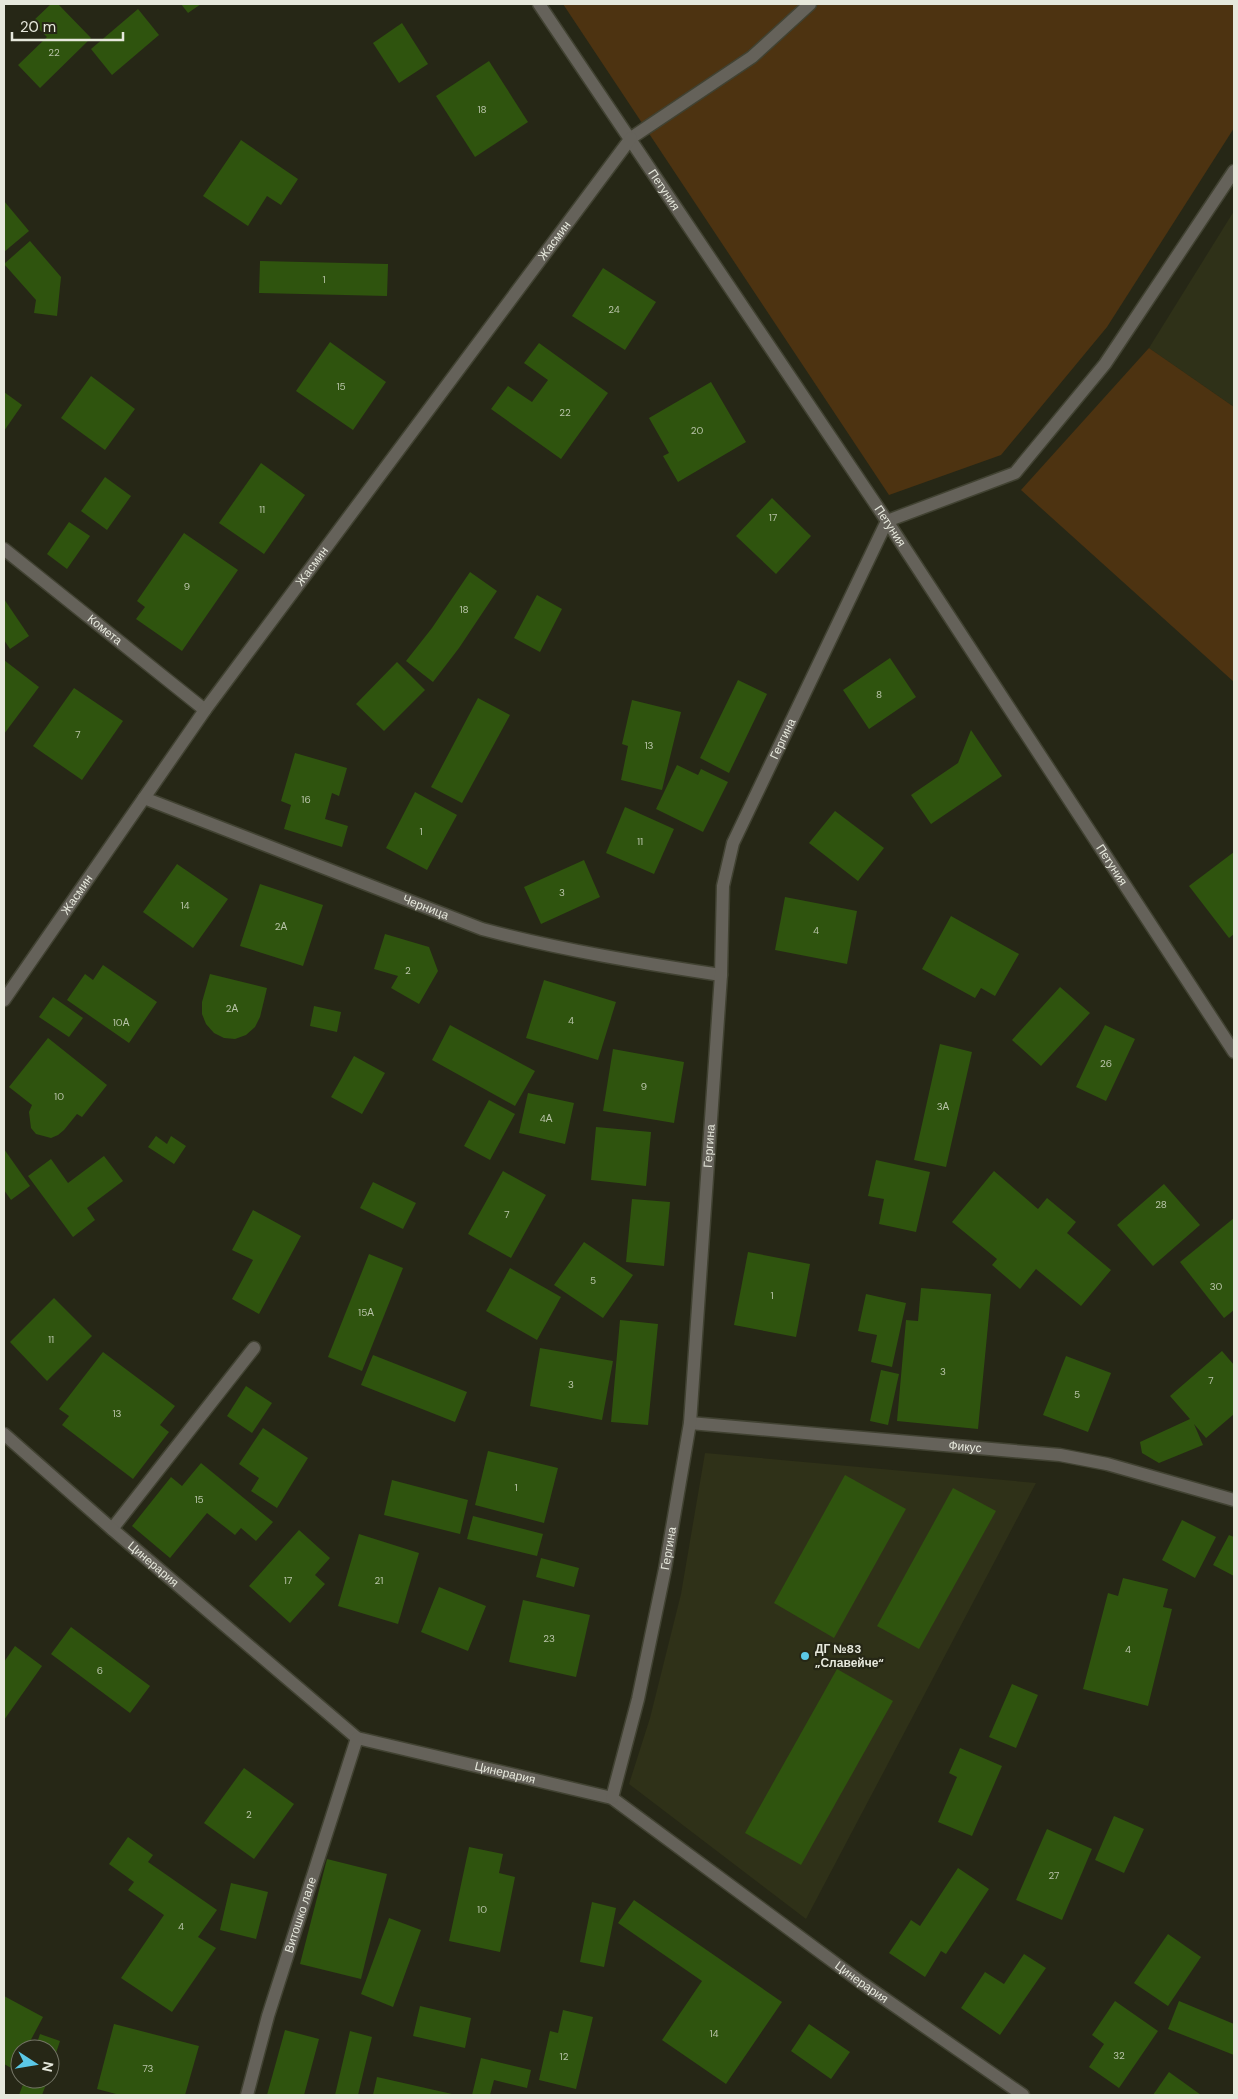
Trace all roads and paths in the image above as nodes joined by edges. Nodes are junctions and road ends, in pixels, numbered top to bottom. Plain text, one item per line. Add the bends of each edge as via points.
1 (539, 4) edge
2 (810, 4) edge
3 (631, 138) junction
4 (1234, 172) edge
5 (887, 521) junction
6 (4, 549) edge
7 (205, 710) junction
8 (144, 798) junction
9 (721, 975) junction
10 (4, 1000) edge
11 (1234, 1052) edge
12 (254, 1348) dead end
13 (690, 1423) junction
14 (4, 1434) edge
15 (1234, 1500) edge
16 (112, 1529) junction
17 (357, 1738) junction
18 (612, 1798) junction
19 (247, 2095) edge
20 (1023, 2095) edge

1 - 3 street, Петуния
2 - 3 street, Жасмин via 752,57
3 - 5 street, Петуния
3 - 7 street, Жасмин
4 - 5 street via 1105,364 1015,473
5 - 9 street, Гергина via 733,843 723,886
5 - 11 street, Петуния
6 - 7 street, Комета
7 - 8 street, Жасмин
8 - 9 street, Черница via 482,929 548,945
8 - 10 street, Жасмин
9 - 13 street, Гергина
12 - 16 street
13 - 15 street, Фикус via 1060,1455 1107,1464
13 - 18 street, Гергина via 665,1570 638,1699
14 - 16 street, Цинерария
16 - 17 street, Цинерария
17 - 18 street, Цинерария
17 - 19 street, Витошко лале via 268,2016
18 - 20 street, Цинерария via 862,1983

